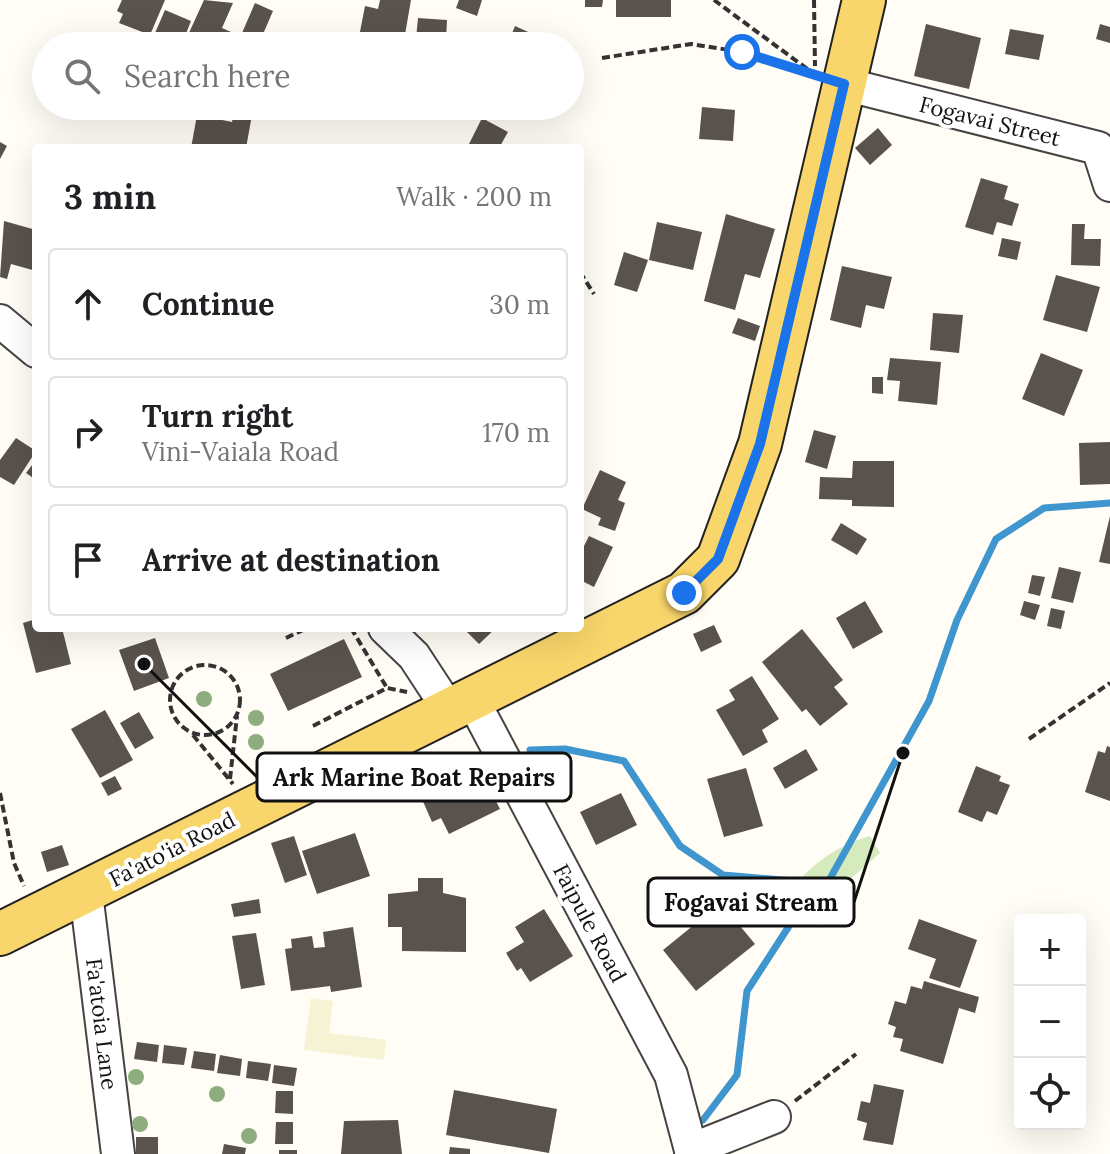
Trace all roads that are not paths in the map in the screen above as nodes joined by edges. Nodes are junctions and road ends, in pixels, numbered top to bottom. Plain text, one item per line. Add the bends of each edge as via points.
1 (864, 0) edge
2 (829, 79) junction
3 (1104, 150) edge
4 (1110, 185) edge
5 (0, 321) edge
6 (32, 348) edge
7 (389, 632) edge
8 (456, 703) junction
9 (86, 893) junction
10 (0, 934) edge
11 (774, 1117) road end
12 (692, 1152) edge
13 (118, 1154) edge

1 - 2 main road, Fa'ato'ia Road
2 - 3 street, Fogavai Street
2 - 8 main road, Fa'ato'ia Road via 760,444 718,559 684,593
3 - 4 street, Fogavai Street
5 - 6 street
7 - 8 street, Faipule Road
8 - 9 main road, Fa'ato'ia Road via 240,794
8 - 12 street, Faipule Road via 671,1075
9 - 10 main road, Fa'ato'ia Road
9 - 13 street, Fa'atoia Lane
11 - 12 street

